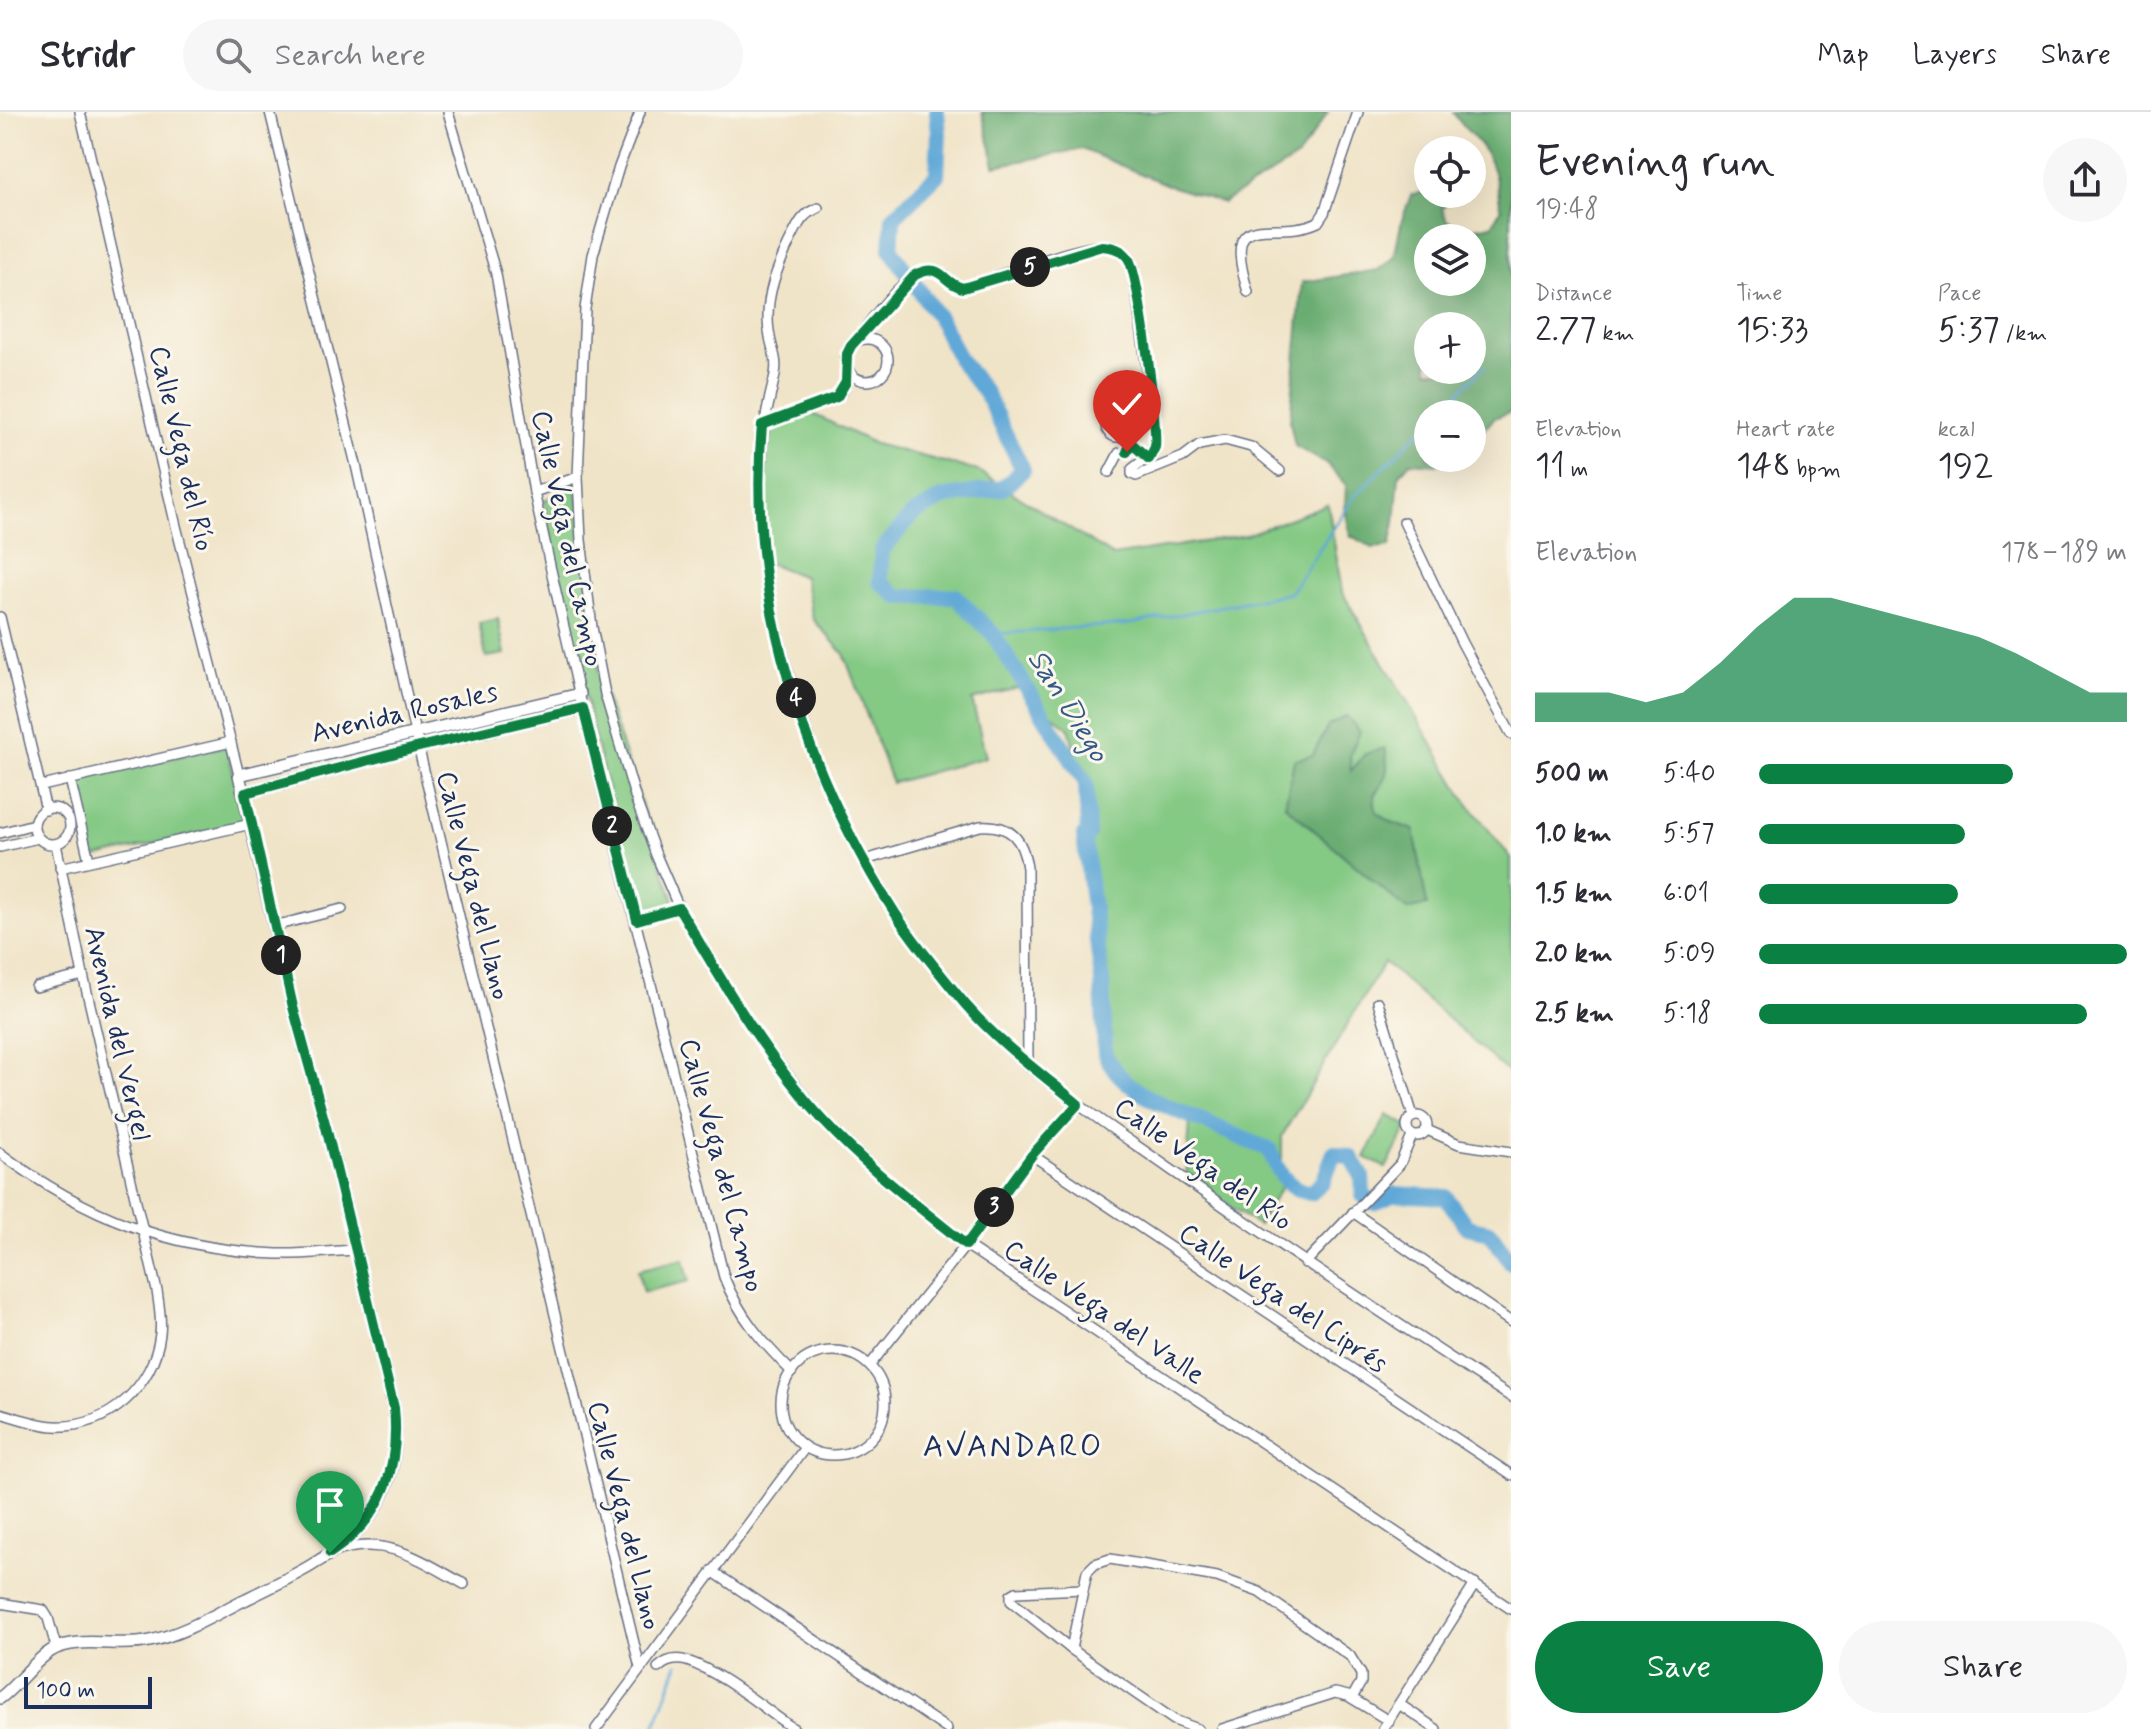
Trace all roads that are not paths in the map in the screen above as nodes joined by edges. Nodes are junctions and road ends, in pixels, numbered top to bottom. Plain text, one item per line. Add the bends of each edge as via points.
1 (80, 112) edge
2 (270, 112) edge
3 (448, 112) edge
4 (640, 112) edge
5 (1358, 112) edge
6 (818, 208) dead end
7 (1248, 292) dead end
8 (857, 341) junction
9 (848, 372) junction
10 (762, 425) junction
11 (1149, 459) junction
12 (1280, 471) dead end
13 (1109, 472) dead end
14 (578, 477) junction
15 (534, 492) junction
16 (1404, 522) dead end
17 (0, 617) edge
18 (580, 694) junction
19 (583, 708) junction
20 (415, 733) junction
21 (1511, 734) edge
22 (231, 742) junction
23 (419, 747) junction
24 (239, 775) junction
25 (70, 779) junction
26 (42, 786) junction
27 (245, 793) junction
28 (46, 810) junction
29 (74, 821) junction
30 (34, 824) junction
31 (251, 824) junction
32 (0, 833) edge
33 (38, 838) junction
34 (56, 844) junction
35 (0, 847) edge
36 (89, 860) junction
37 (865, 860) junction
38 (60, 868) junction
39 (679, 908) junction
40 (342, 909) dead end
41 (637, 920) junction
42 (274, 926) junction
43 (83, 975) junction
44 (36, 987) dead end
45 (1378, 1002) dead end
46 (1028, 1065) junction
47 (1078, 1104) junction
48 (1413, 1116) junction
49 (1427, 1130) junction
50 (1412, 1136) junction
51 (1511, 1152) edge
52 (0, 1153) edge
53 (1032, 1155) junction
54 (1353, 1212) junction
55 (142, 1232) junction
56 (966, 1245) junction
57 (356, 1250) junction
58 (1305, 1263) junction
59 (1511, 1322) edge
60 (870, 1365) junction
61 (792, 1372) junction
62 (1511, 1397) edge
63 (0, 1413) edge
64 (804, 1449) junction
65 (1511, 1475) edge
66 (330, 1553) junction
67 (712, 1571) junction
68 (464, 1584) dead end
69 (1475, 1584) junction
70 (1083, 1589) junction
71 (0, 1603) edge
72 (1511, 1609) edge
73 (56, 1647) junction
74 (1071, 1649) junction
75 (640, 1668) junction
76 (658, 1668) dead end
77 (0, 1698) edge
78 (1352, 1698) junction
79 (1399, 1704) junction
80 (1386, 1725) edge
81 (596, 1729) edge
82 (794, 1729) edge
83 (947, 1729) edge
84 (1198, 1729) edge
85 (1222, 1729) edge
86 (1436, 1729) edge

1 - 22 street, Calle Vega del Río
2 - 20 street, Calle Vega del Llano
3 - 15 street, Calle Vega del Campo via 496,274
4 - 14 street via 593,255 585,309
5 - 7 street via 1318,222 1261,228 1242,241
6 - 10 street, Calle Vega del Río via 803,216 774,272 769,331 777,359
8 - 9 street via 847,354
8 - 9 street via 881,344 886,368 872,380
8 - 11 street via 912,277 927,270 963,288 1108,246 1123,253 1133,269 1156,434
9 - 10 street via 845,388 834,400
10 - 37 street, Calle Vega del Río via 759,489 772,620 821,773
11 - 12 street via 1132,469 1133,475 1199,445 1232,440 1251,447
11 - 13 street via 1130,438 1129,450 1119,453
14 - 15 street
14 - 39 street, Calle Vega del Campo via 581,540 601,678 637,803
15 - 18 street, Calle Vega del Campo
16 - 21 street
17 - 26 street
18 - 19 street, Calle Vega del Campo
18 - 20 street, Avenida Rosales
19 - 23 street, Avenida Rosales
19 - 41 street, Calle Vega del Campo
20 - 23 street, Calle Vega del Llano
20 - 24 street, Avenida Rosales
22 - 24 street, Calle Vega del Río
22 - 25 street
23 - 27 street, Avenida Rosales
23 - 75 street, Calle Vega del Llano
24 - 27 street, Calle Vega del Río
25 - 26 street
25 - 29 street
26 - 28 street
27 - 31 street, Calle Vega del Río
28 - 29 street via 63,812
28 - 30 street
29 - 34 street
29 - 36 street
30 - 32 street
30 - 33 street
31 - 36 street
31 - 42 street, Calle Vega del Río
33 - 34 street
33 - 35 street
34 - 38 street, Avenida del Vergel
36 - 38 street
37 - 46 street, Calle Vega del Río via 895,914 966,1005
37 - 46 street via 980,826 991,825 1019,839 1027,868
38 - 43 street, Avenida del Vergel
39 - 41 street
39 - 56 street, Calle Vega del Valle via 764,1045 823,1120
40 - 42 street
41 - 61 street, Calle Vega del Campo via 724,1277 755,1334
42 - 57 street, Calle Vega del Río
43 - 44 street
43 - 55 street, Avenida del Vergel
45 - 48 street
46 - 47 street, Calle Vega del Río
47 - 53 street
47 - 58 street, Calle Vega del Río
48 - 49 street via 1425,1118
48 - 50 street via 1407,1126
49 - 50 street
49 - 51 street via 1459,1144
50 - 54 street via 1400,1164
52 - 55 street via 59,1192
53 - 56 street
53 - 65 street, Calle Vega del Ciprés
54 - 58 street
54 - 59 street
55 - 57 street via 209,1248 279,1254
55 - 63 street, Avenida del Vergel via 161,1327 155,1359 138,1387 115,1409 76,1425 45,1425
56 - 60 street
56 - 69 street, Calle Vega del Valle
57 - 66 street, Calle Vega del Río via 394,1408 395,1453 384,1495 360,1530
58 - 62 street, Calle Vega del Río
60 - 61 street via 833,1350 818,1352
60 - 64 street via 884,1396 877,1429 859,1447 835,1456
61 - 64 street via 783,1389 781,1411 788,1433
64 - 67 street
66 - 68 street via 366,1545 391,1547
66 - 73 street, Calle Vega del Río via 172,1635 128,1645
67 - 75 street
67 - 83 street
69 - 72 street, Calle Vega del Valle
69 - 79 street
70 - 74 street
70 - 74 street via 1011,1595 1011,1601
70 - 78 street via 1090,1568 1110,1559 1248,1587 1350,1656 1361,1674
71 - 73 street via 43,1610
73 - 77 street
74 - 84 street via 1174,1720
75 - 81 street
76 - 82 street via 668,1661 686,1661
78 - 80 street
78 - 85 street via 1331,1694
79 - 80 street
79 - 86 street

